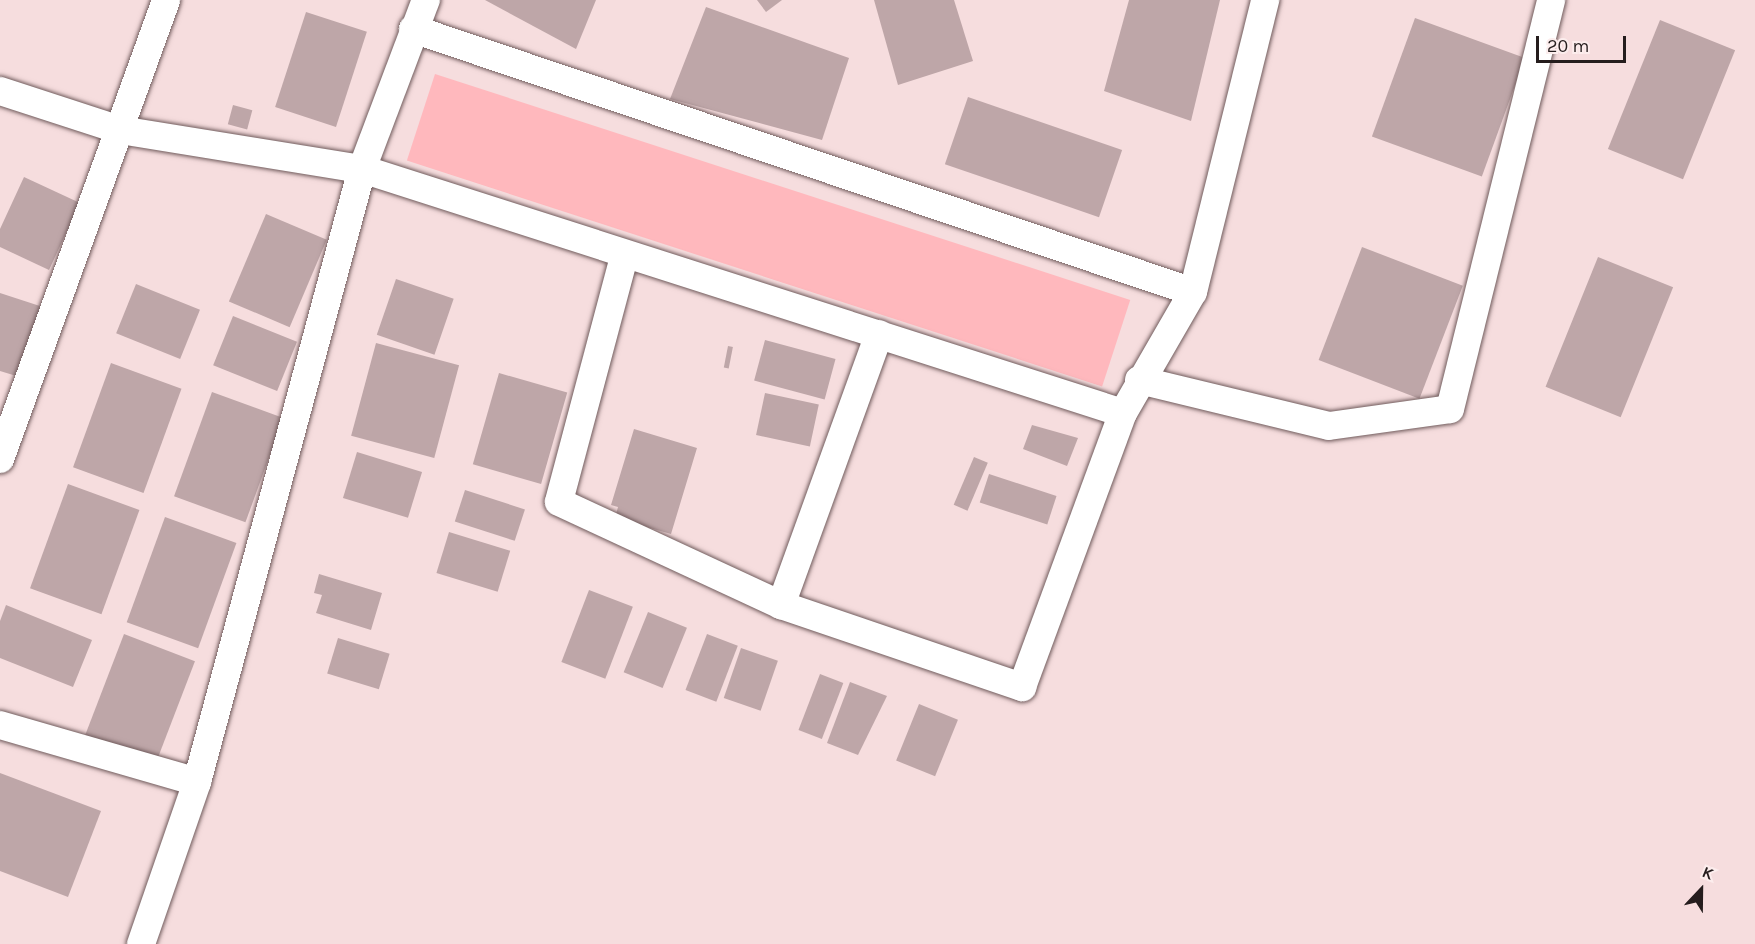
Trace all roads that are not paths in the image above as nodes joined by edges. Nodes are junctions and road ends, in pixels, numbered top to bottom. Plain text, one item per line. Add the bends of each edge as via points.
1 (166, 0) edge
2 (426, 0) edge
3 (1264, 0) edge
4 (1551, 0) edge
5 (413, 29) junction
6 (0, 91) edge
7 (120, 130) junction
8 (362, 169) junction
9 (624, 257) junction
10 (1193, 291) junction
11 (879, 334) junction
12 (1139, 380) junction
13 (10, 397) edge
14 (1123, 413) junction
15 (0, 459) edge
16 (781, 605) junction
17 (0, 724) edge
18 (197, 782) junction
19 (141, 944) edge

1 - 7 street
2 - 5 street
3 - 10 street
4 - 12 street via 1450,409 1329,426
5 - 8 street
5 - 10 street
6 - 7 street
7 - 8 street
7 - 13 street
8 - 9 street
8 - 18 street
9 - 11 street
9 - 16 street via 560,502
10 - 12 street
11 - 14 street
11 - 16 street
12 - 14 street
13 - 15 street
14 - 16 street via 1022,687
17 - 18 street
18 - 19 street

